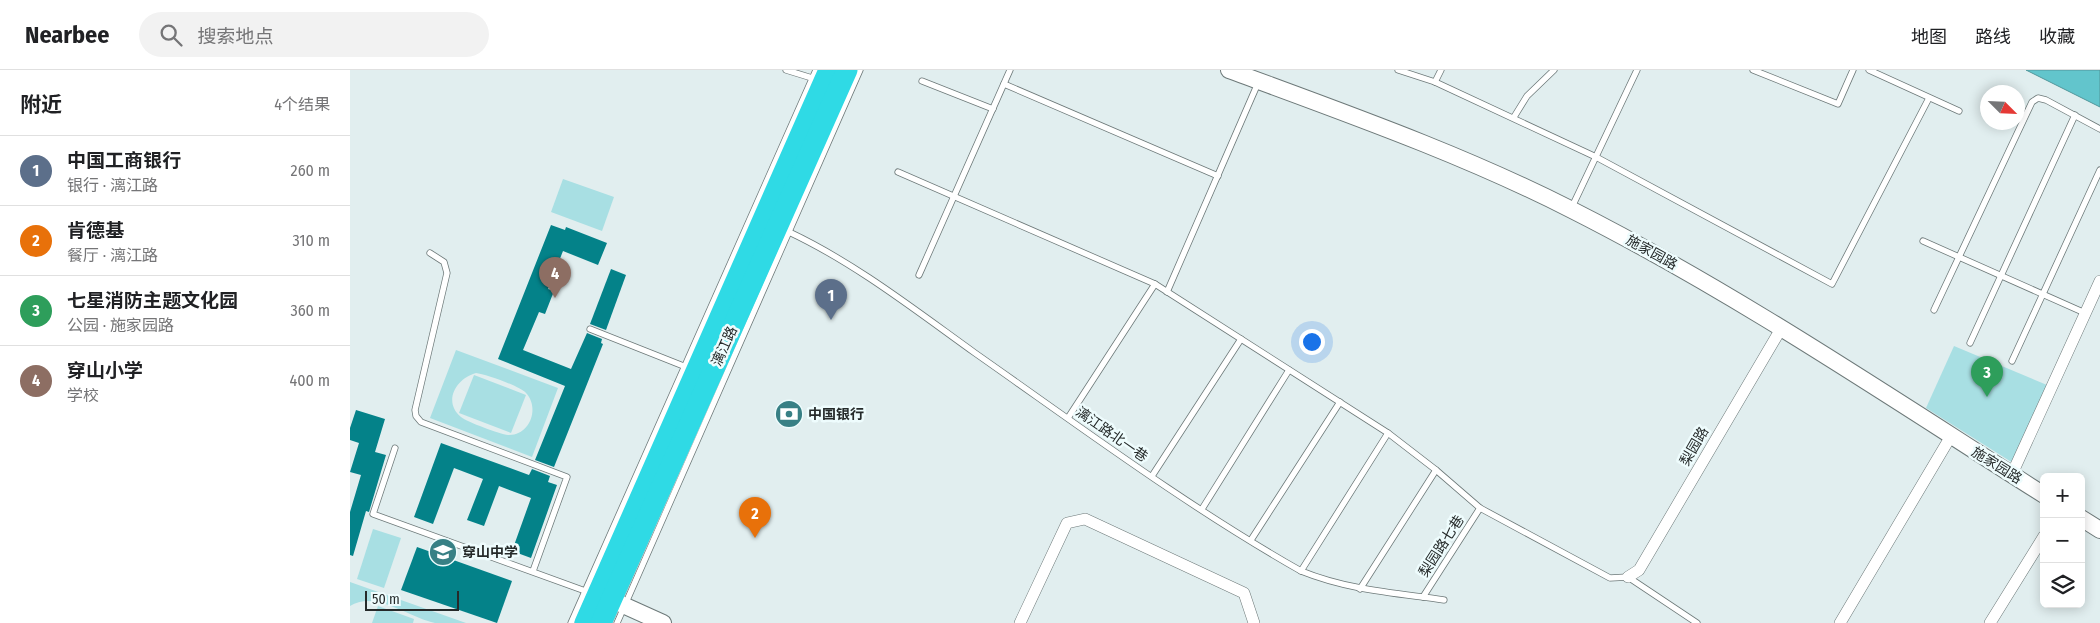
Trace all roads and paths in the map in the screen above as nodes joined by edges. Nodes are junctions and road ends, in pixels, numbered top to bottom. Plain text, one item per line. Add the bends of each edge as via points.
1 (786, 70) edge
2 (816, 70) edge
3 (847, 70) edge
4 (860, 70) edge
5 (1010, 70) edge
6 (1230, 70) edge
7 (1398, 70) edge
8 (1441, 70) edge
9 (1554, 70) edge
10 (1637, 70) edge
11 (1753, 70) edge
12 (1853, 70) edge
13 (1869, 70) edge
14 (821, 74) edge
15 (1252, 76) edge
16 (922, 81) dead end
17 (1435, 82) junction
18 (1004, 84) junction
19 (1929, 98) junction
20 (993, 109) junction
21 (1959, 111) dead end
22 (2075, 114) junction
23 (1514, 117) junction
24 (2100, 129) edge
25 (1596, 157) junction
26 (2100, 170) edge
27 (898, 172) dead end
28 (1218, 176) junction
29 (954, 196) junction
30 (1571, 209) junction
31 (789, 232) junction
32 (1923, 241) dead end
33 (430, 253) dead end
34 (1958, 257) junction
35 (919, 275) dead end
36 (2001, 276) junction
37 (2100, 281) edge
38 (1155, 284) junction
39 (1167, 292) junction
40 (2043, 294) junction
41 (1934, 310) dead end
42 (2085, 313) junction
43 (1782, 326) junction
44 (590, 329) dead end
45 (1241, 339) junction
46 (1970, 343) dead end
47 (2012, 361) dead end
48 (1289, 370) junction
49 (704, 374) junction
50 (1340, 402) junction
51 (1068, 418) junction
52 (1388, 434) junction
53 (1951, 436) junction
54 (395, 448) dead end
55 (1436, 470) junction
56 (2012, 474) junction
57 (1152, 476) junction
58 (2040, 492) edge
59 (1480, 508) junction
60 (1202, 509) junction
61 (2085, 521) edge
62 (2100, 530) edge
63 (1251, 540) junction
64 (2040, 542) edge
65 (532, 571) junction
66 (1301, 571) junction
67 (1628, 577) junction
68 (1360, 589) junction
69 (1423, 597) junction
70 (605, 598) junction
71 (1444, 600) dead end
72 (571, 623) edge
73 (585, 623) edge
74 (602, 623) edge
75 (617, 623) edge
76 (662, 623) edge
77 (1020, 623) edge
78 (1254, 623) edge
79 (1698, 623) edge
80 (1840, 623) edge
81 (1990, 623) edge

1 - 14 lane
2 - 14 lane
3 - 49 highway, 漓江路
4 - 31 lane
5 - 18 lane
6 - 15 street, 施家园路
7 - 17 lane
8 - 17 lane
9 - 23 lane via 1526,96
10 - 25 lane
11 - 12 lane via 1838,104
13 - 19 lane
14 - 49 highway, 漓江路
15 - 28 lane
15 - 30 street, 施家园路 via 1460,158
16 - 20 lane
17 - 23 lane
18 - 20 lane
18 - 28 lane
19 - 21 lane
19 - 25 lane via 1832,284
20 - 29 lane
22 - 24 lane
22 - 34 lane via 2046,100 2038,98 2032,102
22 - 36 lane
23 - 25 lane
25 - 30 lane
26 - 40 lane
27 - 29 lane
28 - 39 lane
29 - 35 lane
29 - 38 lane
30 - 43 street, 施家园路
31 - 49 lane
31 - 51 lane, 漓江路北一巷 via 818,246 911,307
32 - 34 lane
33 - 65 lane via 444,262 447,273 416,416 421,422 566,477
34 - 36 lane
34 - 41 lane
36 - 40 lane
36 - 46 lane
37 - 42 street
38 - 39 lane
38 - 51 lane
39 - 45 lane
40 - 42 lane
40 - 47 lane
42 - 56 street
43 - 53 street, 施家园路
43 - 67 street, 梨园路 via 1639,570
44 - 49 lane
45 - 48 lane
45 - 57 lane
48 - 50 lane
48 - 60 lane
49 - 70 highway, 漓江路
50 - 52 lane
50 - 63 lane
51 - 57 lane, 漓江路北一巷
52 - 55 lane
52 - 66 lane
53 - 56 street, 施家园路
53 - 80 street
54 - 65 lane via 373,514
55 - 59 lane
55 - 68 lane
56 - 58 street, 施家园路
57 - 60 lane, 漓江路北一巷
59 - 67 lane via 1610,578
59 - 69 lane, 梨园路七巷
60 - 63 lane, 漓江路北一巷
61 - 62 street
63 - 66 lane, 漓江路北一巷
64 - 81 street
65 - 70 lane
66 - 68 lane, 漓江路北一巷
67 - 79 lane
68 - 69 lane, 漓江路北一巷
69 - 71 lane, 漓江路北一巷
70 - 72 lane
70 - 73 highway, 漓江路
70 - 74 highway, 漓江路
70 - 75 lane
70 - 76 street
77 - 78 street via 1067,523 1085,519 1244,592

